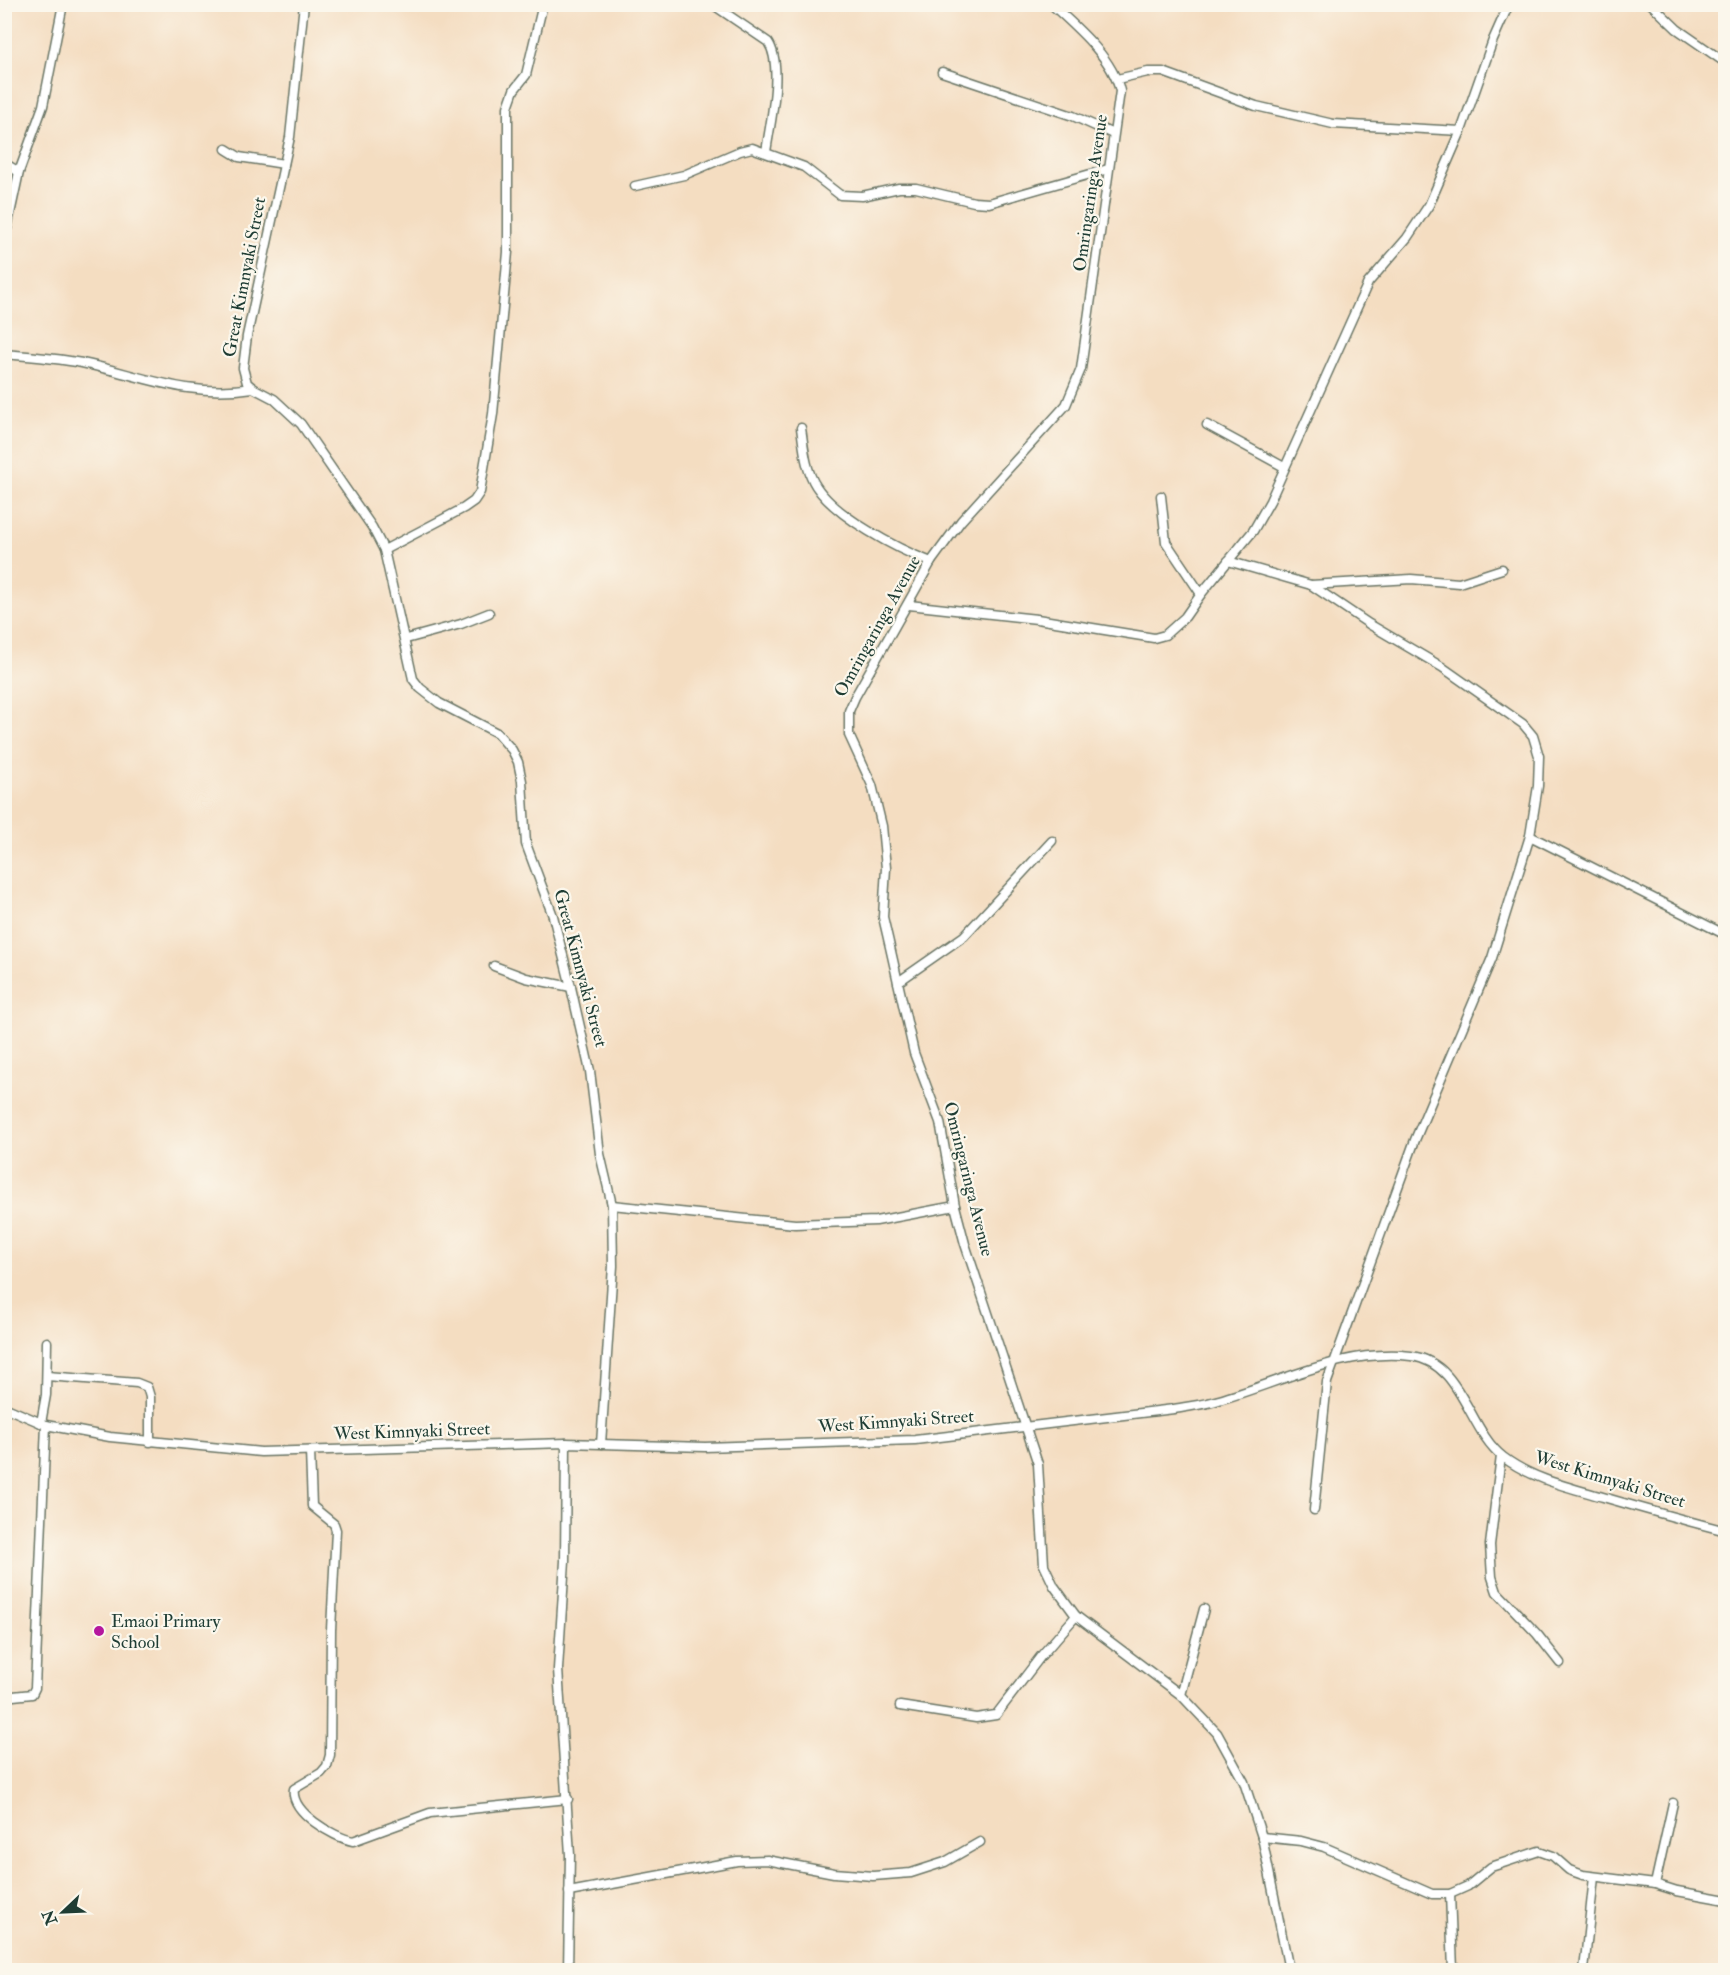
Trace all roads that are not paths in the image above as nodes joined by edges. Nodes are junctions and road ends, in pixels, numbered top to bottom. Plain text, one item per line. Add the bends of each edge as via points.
1 (63, 4) edge
2 (304, 4) edge
3 (543, 4) edge
4 (712, 4) edge
5 (1051, 4) edge
6 (1509, 4) edge
7 (1651, 4) edge
8 (1725, 63) edge
9 (942, 72) dead end
10 (1117, 79) junction
11 (1461, 131) junction
12 (1113, 134) junction
13 (226, 149) dead end
14 (766, 152) junction
15 (4, 163) edge
16 (284, 164) junction
17 (1108, 169) junction
18 (20, 172) junction
19 (635, 186) dead end
20 (4, 242) edge
21 (4, 354) edge
22 (253, 388) junction
23 (1207, 425) dead end
24 (801, 428) dead end
25 (1284, 467) junction
26 (1161, 496) dead end
27 (384, 550) junction
28 (1228, 561) junction
29 (931, 562) junction
30 (1502, 569) dead end
31 (1311, 585) junction
32 (1201, 594) junction
33 (909, 604) junction
34 (489, 613) dead end
35 (406, 639) junction
36 (1530, 836) junction
37 (1053, 842) dead end
38 (1725, 935) edge
39 (494, 966) dead end
40 (898, 982) junction
41 (571, 987) junction
42 (612, 1205) junction
43 (955, 1206) junction
44 (47, 1342) dead end
45 (1335, 1361) junction
46 (47, 1376) junction
47 (4, 1407) edge
48 (44, 1424) junction
49 (1026, 1425) junction
50 (150, 1442) junction
51 (566, 1443) junction
52 (601, 1444) junction
53 (310, 1451) junction
54 (1501, 1456) junction
55 (1314, 1510) dead end
56 (1725, 1531) edge
57 (1204, 1609) dead end
58 (1076, 1616) junction
59 (1560, 1663) dead end
60 (1181, 1695) junction
61 (4, 1697) edge
62 (900, 1706) dead end
63 (568, 1799) junction
64 (1674, 1803) dead end
65 (1262, 1836) junction
66 (980, 1842) dead end
67 (1594, 1877) junction
68 (1655, 1884) junction
69 (569, 1892) junction
70 (1450, 1894) junction
71 (1725, 1900) edge
72 (568, 1971) edge
73 (1289, 1971) edge
74 (1454, 1971) edge
75 (1584, 1971) edge

1 - 18 street via 43,106
2 - 16 street, Great Kimnyaki Street via 296,102
3 - 27 street via 526,75 514,90 508,107 507,273 493,414 480,492 464,508
4 - 14 street via 773,49 775,64
5 - 10 street via 1094,48
6 - 11 street
7 - 8 street via 1677,29
9 - 12 street via 1073,116
10 - 11 street via 1163,72 1256,106 1333,124
10 - 12 street, Omringaringa Avenue via 1119,101
11 - 25 street via 1429,205 1368,283
12 - 17 street, Omringaringa Avenue
13 - 16 street via 239,157
14 - 17 street via 804,167 830,189 849,196 916,188 989,203
14 - 19 street via 745,148 684,175
15 - 18 street
16 - 22 street, Great Kimnyaki Street via 243,361 244,375
17 - 29 street, Omringaringa Avenue via 1093,300 1075,389 1066,405 968,514
18 - 20 street
21 - 22 street via 82,363 162,386 228,392
22 - 27 street, Great Kimnyaki Street via 274,399 301,424
23 - 25 street
24 - 29 street via 809,471 827,498 880,539
25 - 28 street via 1253,531
26 - 32 street via 1166,542
27 - 35 street, Great Kimnyaki Street
28 - 31 street
28 - 32 street
29 - 33 street, Omringaringa Avenue
30 - 31 street via 1459,583 1411,579
31 - 36 street via 1498,704 1533,736 1539,756
32 - 33 street via 1174,628 1154,638
33 - 40 street, Omringaringa Avenue via 855,697 848,724 849,735 872,785 882,826 886,868 884,917
34 - 35 street
35 - 41 street, Great Kimnyaki Street via 410,667 420,688 456,714 497,733 518,762 526,844 553,916
36 - 38 street
36 - 45 street via 1492,958 1415,1140
37 - 40 street via 964,936
39 - 41 street via 526,978
40 - 43 street, Omringaringa Avenue via 914,1053 940,1122
41 - 42 street, Great Kimnyaki Street via 590,1071 600,1154
42 - 43 street via 795,1224 876,1221
42 - 52 street, Great Kimnyaki Street via 613,1266
43 - 49 street, Omringaringa Avenue
44 - 46 street
45 - 49 street, West Kimnyaki Street via 1216,1401
45 - 54 street, West Kimnyaki Street via 1383,1355 1423,1358 1437,1366
45 - 55 street via 1324,1396
46 - 48 street
46 - 50 street via 147,1387
47 - 48 street, West Kimnyaki Street
48 - 50 street, West Kimnyaki Street
48 - 61 street via 35,1688 32,1694
49 - 52 street, West Kimnyaki Street via 915,1440 705,1447
49 - 58 street, Omringaringa Avenue via 1041,1485 1044,1565
50 - 53 street, West Kimnyaki Street via 261,1452
51 - 52 street, West Kimnyaki Street
51 - 53 street, West Kimnyaki Street
51 - 63 street via 565,1561 558,1669
53 - 63 street via 312,1506 336,1530 331,1738 327,1766 294,1789 299,1806 327,1832 353,1841 430,1813
54 - 56 street, West Kimnyaki Street via 1560,1485
54 - 59 street via 1490,1545 1492,1577 1497,1592
57 - 60 street
58 - 60 street, Omringaringa Avenue
58 - 62 street via 996,1715 976,1718
60 - 65 street, Omringaringa Avenue via 1217,1733 1244,1782
63 - 69 street
64 - 68 street
65 - 70 street via 1324,1847 1416,1889
65 - 73 street, Omringaringa Avenue
66 - 69 street via 945,1862 911,1873 873,1876 767,1860 737,1861
67 - 68 street
67 - 70 street via 1576,1874 1554,1856 1539,1851 1491,1867 1468,1886
67 - 75 street
68 - 71 street
69 - 72 street
70 - 74 street

